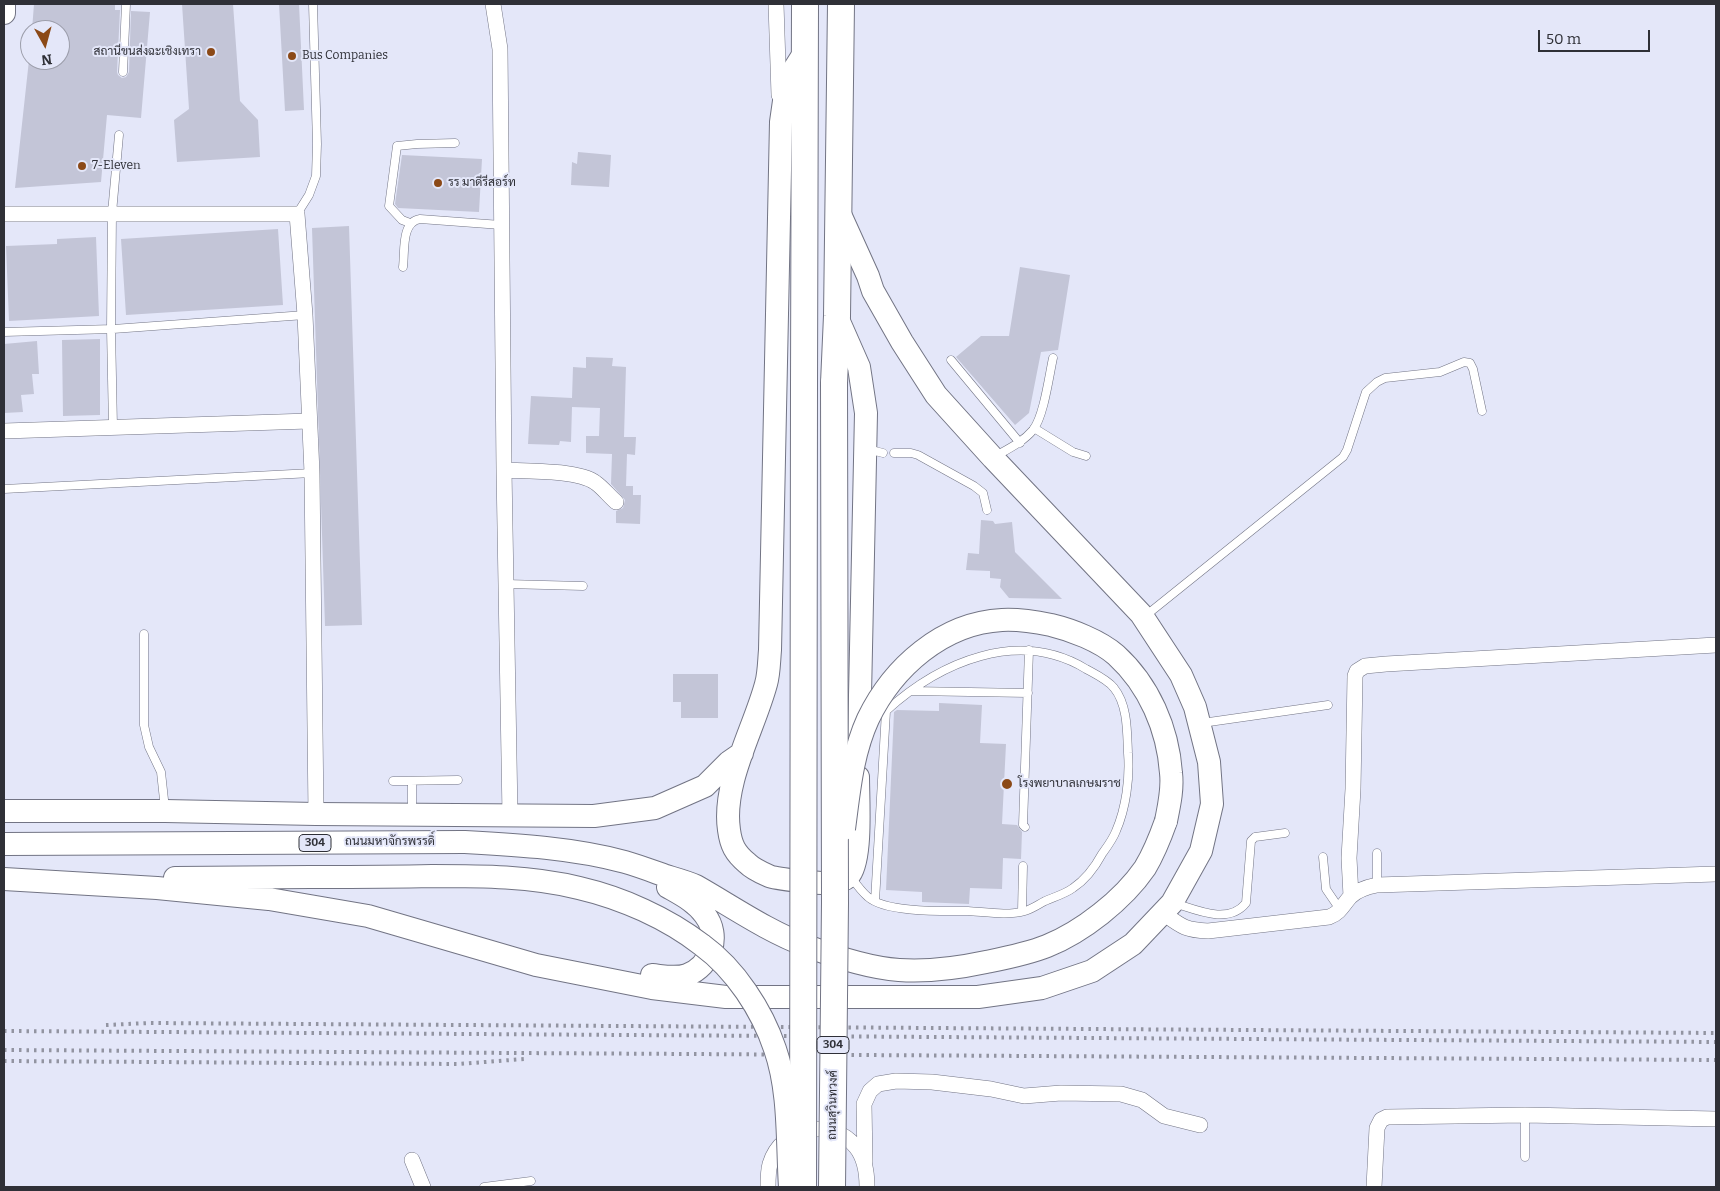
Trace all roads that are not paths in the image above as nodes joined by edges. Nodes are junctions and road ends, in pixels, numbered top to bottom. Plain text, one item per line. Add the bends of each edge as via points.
1 (4, 4) edge
2 (126, 4) edge
3 (314, 4) edge
4 (493, 4) edge
5 (776, 4) edge
6 (805, 4) edge
7 (841, 4) edge
8 (4, 13) edge
9 (805, 52) junction
10 (123, 72) dead end
11 (781, 122) junction
12 (119, 135) dead end
13 (455, 143) dead end
14 (838, 209) junction
15 (112, 213) junction
16 (4, 214) edge
17 (297, 214) junction
18 (410, 223) junction
19 (501, 225) junction
20 (403, 266) dead end
21 (305, 315) junction
22 (837, 316) junction
23 (111, 329) junction
24 (4, 332) edge
25 (1053, 358) dead end
26 (951, 360) dead end
27 (1482, 412) dead end
28 (309, 421) junction
29 (113, 427) junction
30 (1034, 428) junction
31 (4, 431) edge
32 (1020, 442) junction
33 (894, 453) dead end
34 (1086, 456) dead end
35 (993, 458) junction
36 (504, 470) junction
37 (312, 474) junction
38 (4, 489) edge
39 (616, 502) dead end
40 (987, 510) dead end
41 (506, 584) junction
42 (584, 586) dead end
43 (1144, 618) junction
44 (144, 634) dead end
45 (1716, 644) edge
46 (1029, 650) junction
47 (910, 691) junction
48 (1028, 693) junction
49 (1328, 705) dead end
50 (1199, 723) junction
51 (742, 753) junction
52 (458, 780) dead end
53 (393, 781) dead end
54 (412, 781) junction
55 (165, 810) junction
56 (4, 811) edge
57 (316, 814) junction
58 (412, 814) junction
59 (510, 815) junction
60 (1025, 827) dead end
61 (1285, 834) dead end
62 (4, 844) edge
63 (1377, 853) dead end
64 (1323, 857) dead end
65 (625, 862) junction
66 (1023, 866) dead end
67 (1716, 874) edge
68 (850, 876) junction
69 (4, 879) edge
70 (1377, 886) junction
71 (1351, 896) junction
72 (875, 901) junction
73 (835, 903) junction
74 (1168, 908) junction
75 (1022, 911) junction
76 (1340, 911) junction
77 (536, 965) junction
78 (1525, 1115) junction
79 (1716, 1118) edge
80 (1200, 1126) dead end
81 (1525, 1157) dead end
82 (412, 1160) dead end
83 (864, 1162) junction
84 (531, 1181) dead end
85 (423, 1187) edge
86 (484, 1187) edge
87 (768, 1187) edge
88 (790, 1187) edge
89 (803, 1187) edge
90 (832, 1187) edge
91 (867, 1187) edge
92 (1374, 1187) edge

1 - 8 main road
2 - 10 lane
3 - 17 lane via 316,176
4 - 19 street via 500,49
5 - 11 street
6 - 9 highway
7 - 14 highway, ถนนสุวินทวงศ์
9 - 11 main road via 786,88
9 - 89 highway, bridge
11 - 51 main road via 770,650 767,683
12 - 15 lane
13 - 18 lane via 397,146 389,206 402,220
14 - 22 highway, ถนนสุวินทวงศ์
14 - 35 main road via 873,292 902,342 936,395
15 - 16 street
15 - 17 street
15 - 23 lane
17 - 21 street
18 - 19 lane via 420,219
18 - 20 lane via 406,228
19 - 36 street
21 - 23 lane
21 - 28 street
22 - 68 main road via 859,367 874,450 859,678 858,841
22 - 73 highway, ถนนสุวินทวงศ์, bridge via 834,383
23 - 24 lane
23 - 29 lane
25 - 30 lane
26 - 32 lane
27 - 43 lane via 1470,363 1464,362 1440,372 1385,378 1377,382 1366,392 1343,457
28 - 29 street
28 - 37 street
29 - 31 street
30 - 32 lane
30 - 34 lane via 1073,452
32 - 35 lane
33 - 40 lane via 918,455 974,486 983,493
35 - 43 main road
36 - 39 street via 585,477 596,482
36 - 41 street
37 - 38 lane
37 - 57 street
41 - 42 lane
41 - 59 street
43 - 50 main road via 1181,675
44 - 55 lane via 144,725 147,742 161,772
45 - 71 street via 1386,664 1365,666 1357,671 1349,858
46 - 47 lane via 983,654 947,668
46 - 48 lane
46 - 75 lane via 1078,664 1113,687 1122,702 1129,769 1126,796 1116,832 1095,866 1072,889
47 - 48 lane
47 - 72 lane via 886,711
48 - 60 lane via 1022,825
49 - 50 lane
50 - 74 main road via 1209,762 1212,804 1201,851
51 - 59 main road via 705,786 655,808 594,816
51 - 68 main road via 729,814 734,849 748,864 771,877 830,883
52 - 54 lane
53 - 54 lane
54 - 58 lane
55 - 56 main road
55 - 57 main road
57 - 58 main road
58 - 59 main road
61 - 74 lane via 1255,837 1252,841 1246,902 1241,909 1222,915
62 - 65 main road, ถนนมหาจักรพรรดิ์ / 304 via 464,842 537,847
63 - 70 lane
64 - 76 lane via 1326,889
65 - 73 main road, bridge via 694,885 758,923 807,946 855,962 898,970 937,970 1007,958 1047,946 1101,914 1144,869 1158,845 1166,822 1171,773 1158,715 1144,689 1115,654 1090,639 1056,626 1002,620 975,625 926,647 883,693 856,750
65 - 77 main road via 690,900 705,914 713,938 712,950 706,961 685,976 673,977
66 - 75 lane
67 - 70 street
68 - 72 lane
69 - 77 main road via 157,888 269,899 368,916
69 - 88 main road, bridge via 495,877 579,888 617,900 650,914 702,945 724,965 763,1020 784,1082
70 - 71 street via 1367,887
71 - 76 street
72 - 75 lane via 915,910
73 - 90 highway, ถนนสุวินทวงศ์ / 304, bridge
74 - 76 street via 1182,926 1208,931 1329,918
74 - 77 main road via 1133,944 1092,971 1042,988 978,996 726,997 652,988
78 - 79 street
78 - 81 lane
78 - 92 street via 1388,1117 1381,1120 1377,1128
80 - 83 street via 1164,1116 1142,1100 1121,1094 1093,1092 1024,1096 991,1089 896,1080 878,1084 864,1104
82 - 85 street
83 - 87 street via 846,1137 831,1130 815,1128 800,1131 776,1150 770,1164
83 - 91 street
84 - 86 lane

